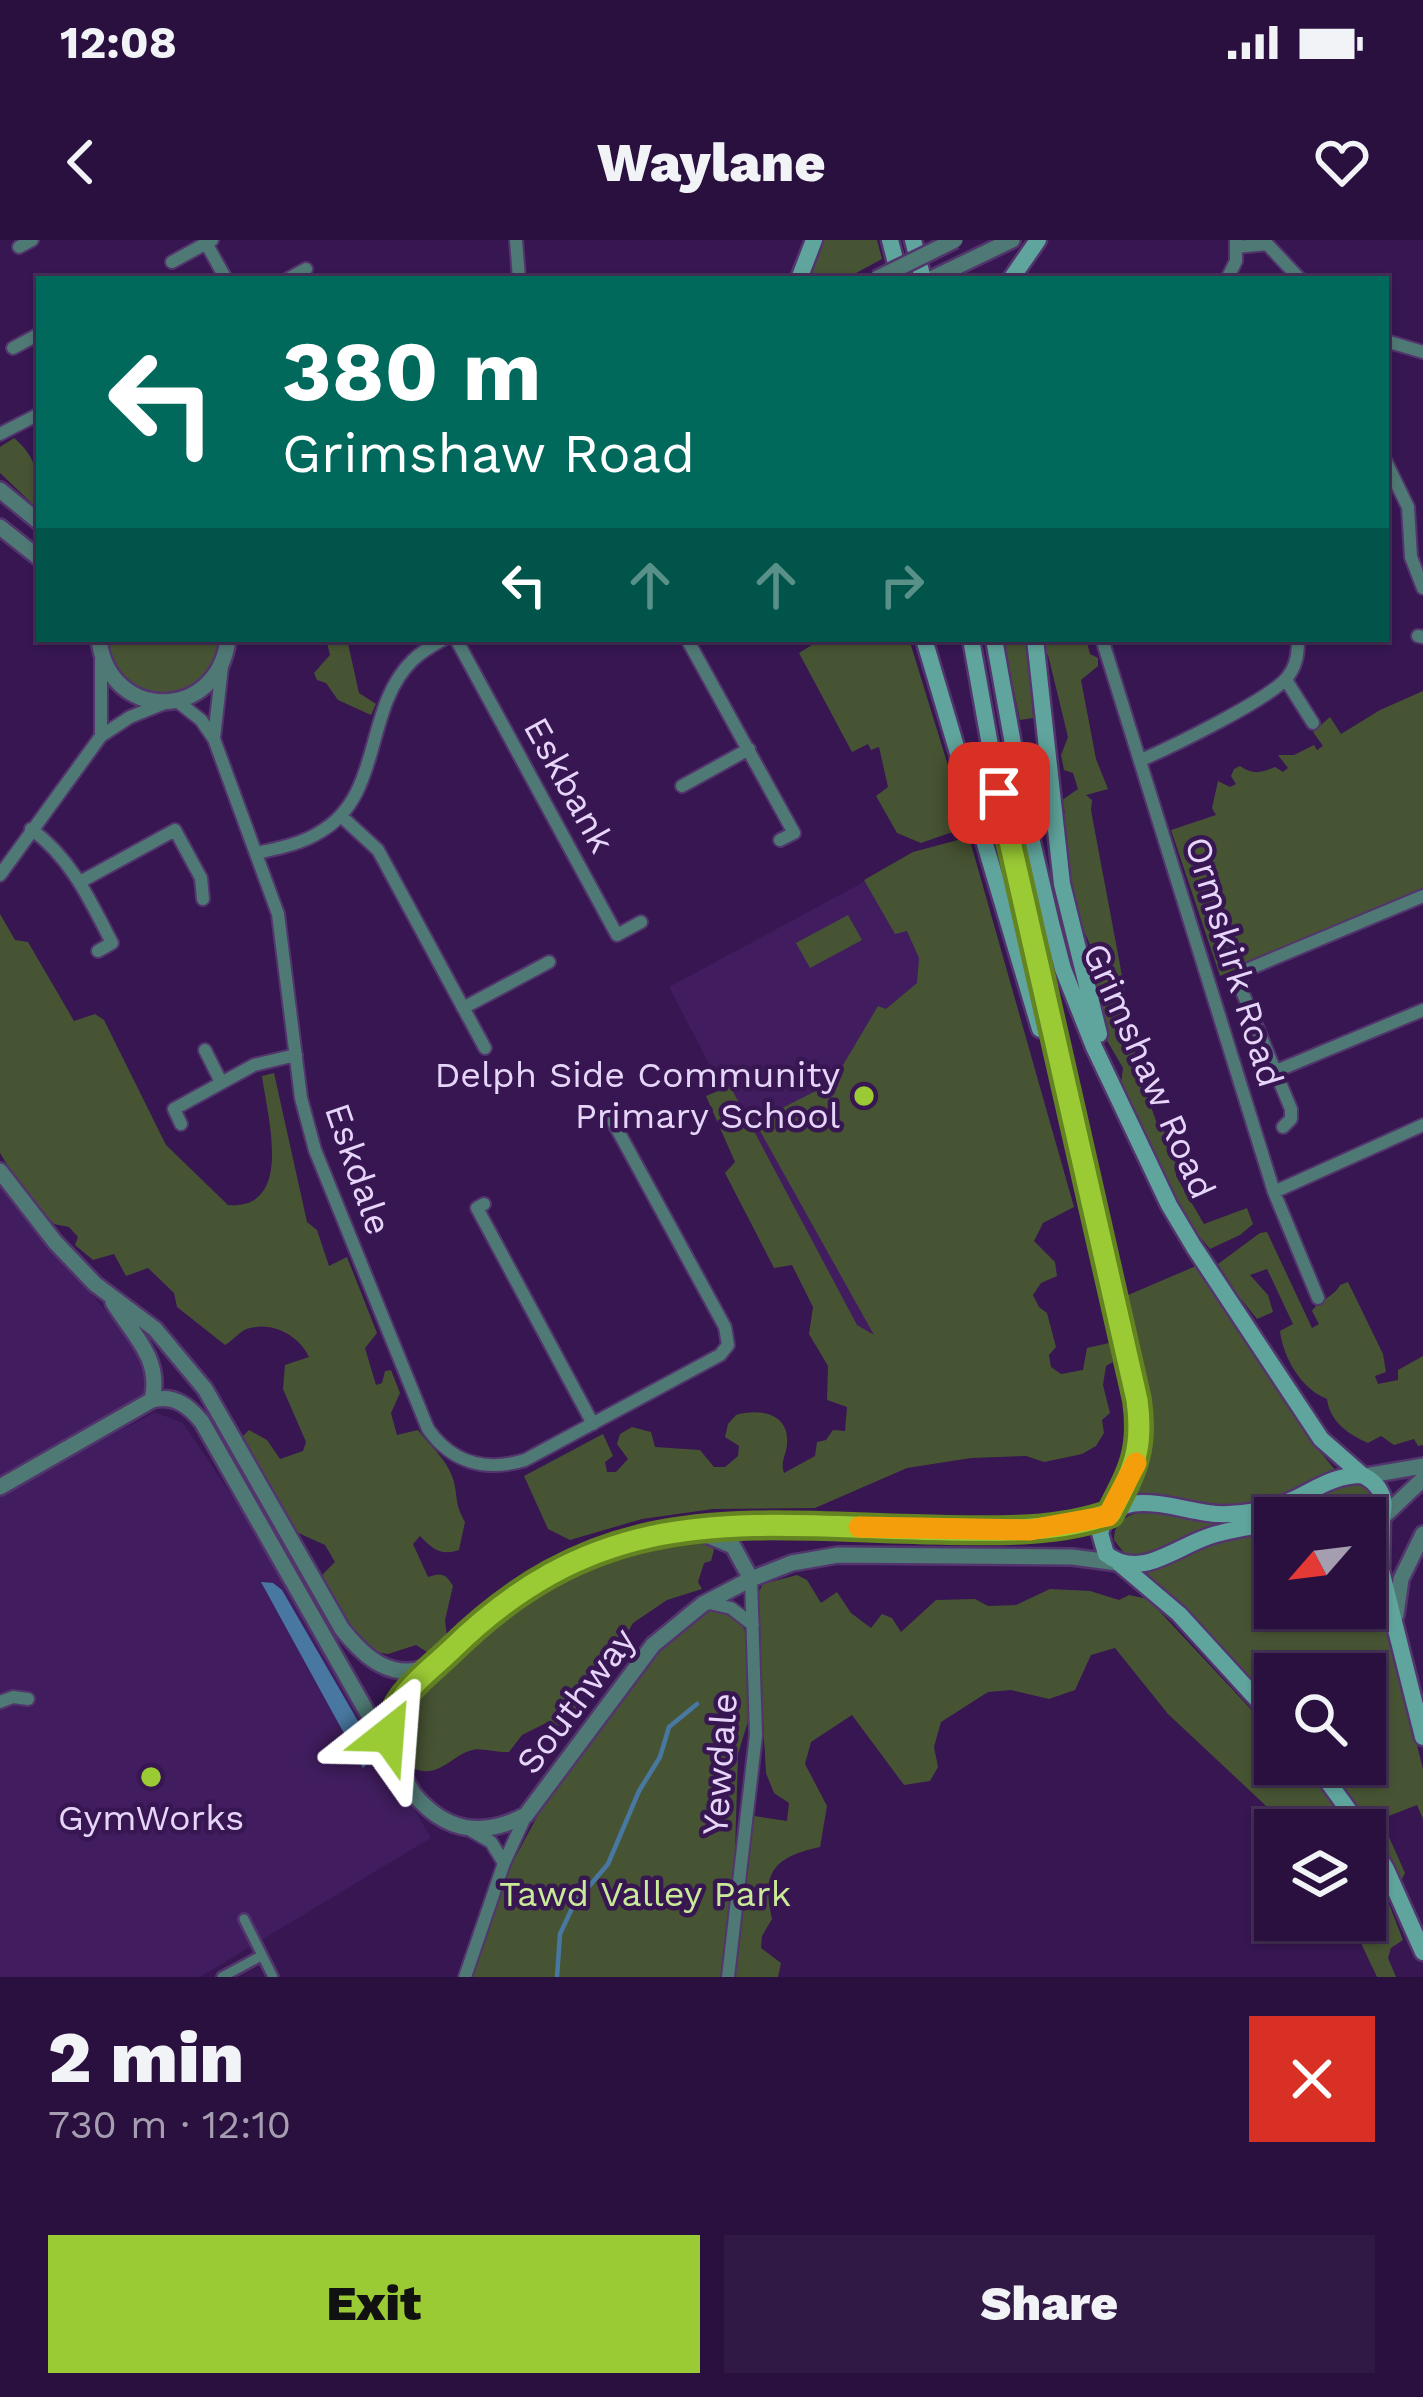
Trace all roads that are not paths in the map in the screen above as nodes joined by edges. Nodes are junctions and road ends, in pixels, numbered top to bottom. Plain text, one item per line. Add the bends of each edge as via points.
1 (516, 240) edge
2 (814, 240) edge
3 (890, 240) edge
4 (913, 240) edge
5 (955, 240) edge
6 (1012, 240) edge
7 (1037, 240) edge
8 (209, 242) edge
9 (1237, 243) edge
10 (172, 262) dead end
11 (306, 269) dead end
12 (225, 276) edge
13 (294, 276) edge
14 (519, 276) edge
15 (800, 276) edge
16 (882, 276) edge
17 (899, 276) edge
18 (926, 276) edge
19 (934, 276) edge
20 (1013, 276) edge
21 (1228, 276) edge
22 (1297, 276) edge
23 (36, 336) edge
24 (1389, 342) edge
25 (13, 348) dead end
26 (1423, 352) edge
27 (36, 416) edge
28 (2, 435) edge
29 (1389, 468) edge
30 (0, 490) edge
31 (36, 520) edge
32 (0, 527) edge
33 (36, 556) edge
34 (1423, 588) edge
35 (439, 642) edge
36 (458, 642) edge
37 (689, 642) edge
38 (925, 642) edge
39 (972, 642) edge
40 (995, 642) edge
41 (1035, 642) edge
42 (1103, 642) edge
43 (1298, 642) edge
44 (99, 643) edge
45 (228, 649) edge
46 (1286, 680) junction
47 (173, 701) junction
48 (1313, 723) dead end
49 (101, 736) junction
50 (214, 739) junction
51 (748, 749) junction
52 (1141, 760) junction
53 (682, 786) dead end
54 (341, 815) junction
55 (31, 829) junction
56 (780, 840) dead end
57 (257, 853) junction
58 (0, 875) edge
59 (80, 882) junction
60 (203, 899) dead end
61 (1422, 899) edge
62 (641, 922) dead end
63 (98, 951) dead end
64 (549, 962) dead end
65 (464, 1008) junction
66 (1423, 1010) edge
67 (485, 1048) dead end
68 (205, 1050) dead end
69 (296, 1055) junction
70 (1276, 1071) junction
71 (221, 1082) junction
72 (1115, 1092) junction
73 (611, 1118) dead end
74 (181, 1124) dead end
75 (1423, 1125) edge
76 (1283, 1127) dead end
77 (0, 1171) edge
78 (1089, 1191) junction
79 (1274, 1192) junction
80 (484, 1204) dead end
81 (108, 1295) junction
82 (1318, 1298) dead end
83 (152, 1400) junction
84 (593, 1424) junction
85 (1423, 1466) edge
86 (1364, 1476) junction
87 (1423, 1479) edge
88 (0, 1486) edge
89 (1383, 1497) edge
90 (1386, 1514) edge
91 (1109, 1515) junction
92 (1254, 1527) edge
93 (687, 1528) junction
94 (1423, 1534) edge
95 (1119, 1564) junction
96 (751, 1579) junction
97 (1386, 1590) edge
98 (703, 1604) junction
99 (754, 1626) junction
100 (1397, 1633) junction
101 (438, 1663) junction
102 (1254, 1696) edge
103 (28, 1699) dead end
104 (0, 1702) edge
105 (1423, 1737) edge
106 (393, 1757) junction
107 (526, 1815) junction
108 (468, 1830) junction
109 (504, 1863) junction
110 (1386, 1869) edge
111 (244, 1918) dead end
112 (1423, 1952) edge
113 (261, 1956) junction
114 (222, 1977) edge
115 (272, 1977) edge
116 (465, 1977) edge
117 (728, 1977) edge

1 - 14 street
2 - 15 main road
3 - 17 main road
4 - 18 main road
5 - 16 street, bridge
6 - 19 street
7 - 20 main road
8 - 10 street
8 - 12 street
9 - 21 street
9 - 22 street via 1267,244
11 - 13 street
23 - 25 street
24 - 26 street
27 - 28 street
29 - 34 street via 1408,507
30 - 31 street
32 - 33 street
35 - 54 street via 412,660 390,696 360,789
36 - 62 street, Eskbank via 617,935
37 - 51 street
38 - 78 main road
39 - 78 main road, Grimshaw Road via 1005,829
40 - 72 main road, Grimshaw Road via 1063,969
41 - 72 main road via 1062,884
42 - 52 street, Ormskirk Road
43 - 46 street
44 - 47 street via 126,690
44 - 49 street
45 - 47 street via 199,692
45 - 50 street, Eskdale
46 - 48 street
46 - 52 street
47 - 49 street
47 - 50 street, Eskdale
49 - 55 street
50 - 57 street, Eskdale
51 - 53 street
51 - 56 street via 794,833
52 - 79 street, Ormskirk Road
54 - 57 street via 304,841
54 - 65 street via 378,850
55 - 58 street
55 - 59 street
57 - 69 street, Eskdale via 282,931
59 - 60 street via 175,830 201,878
59 - 63 street via 112,943
61 - 70 street via 1244,971 1239,984
64 - 65 street
65 - 67 street
66 - 70 street
68 - 71 street
69 - 71 street
69 - 84 street, Eskdale via 324,1176 437,1442 471,1463 496,1467
70 - 76 street via 1292,1114
71 - 74 street via 174,1109
72 - 86 main road, Grimshaw Road via 1193,1247 1321,1439
73 - 84 street, Eskdale via 729,1339 719,1355
75 - 79 street
77 - 81 street
78 - 91 main road, Grimshaw Road via 1141,1428 1135,1466
79 - 82 street, Ormskirk Road
80 - 84 street via 477,1208
81 - 83 street via 150,1354
81 - 101 street via 155,1329 205,1389 357,1648 394,1671
83 - 88 street
83 - 106 street via 184,1404 202,1422
85 - 86 street
86 - 89 main road
86 - 91 main road via 1335,1478 1283,1504 1240,1513 1142,1503
87 - 90 street
91 - 93 street via 1030,1530
91 - 95 main road via 1101,1545
92 - 95 main road via 1212,1535 1155,1561
93 - 96 street via 733,1546
93 - 101 street via 551,1574
94 - 100 street via 1401,1580
95 - 96 street, Southway via 838,1555
95 - 102 main road via 1179,1614
96 - 98 street, Southway
96 - 99 street, Yewdale
97 - 100 main road
98 - 99 street via 731,1607
98 - 107 street, Southway via 631,1670
99 - 117 street, Yewdale via 756,1735
100 - 105 main road
101 - 106 street via 390,1718
103 - 104 street
106 - 108 street via 425,1808
107 - 108 street, Southway
107 - 109 street
108 - 109 street via 491,1842
109 - 116 street
110 - 112 main road
111 - 113 street
113 - 114 street
113 - 115 street

